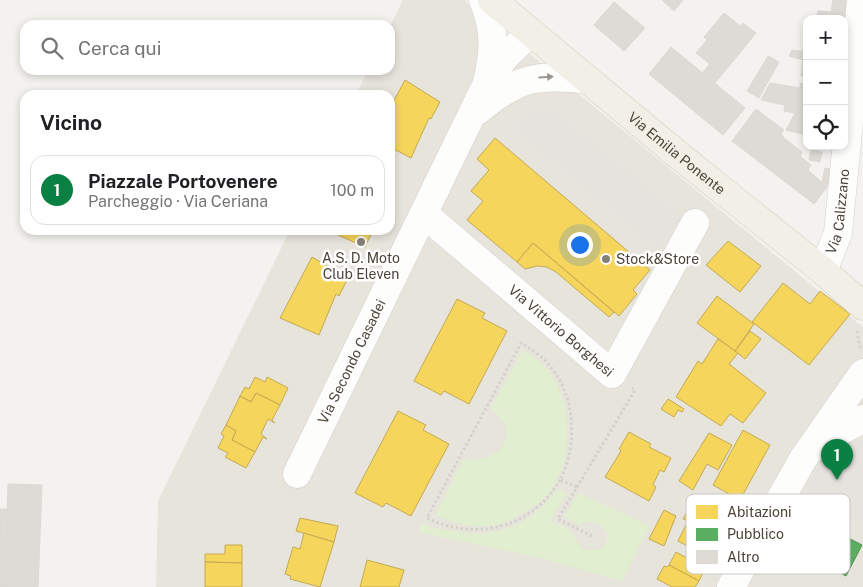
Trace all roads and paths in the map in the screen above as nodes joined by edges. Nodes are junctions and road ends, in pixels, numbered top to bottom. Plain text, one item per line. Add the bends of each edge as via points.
1 (483, 0) edge
2 (492, 0) edge
3 (862, 0) edge
4 (534, 35) junction
5 (588, 80) junction
6 (493, 88) junction
7 (424, 214) junction
8 (694, 223) dead end
9 (823, 271) junction
10 (863, 306) edge
11 (863, 373) edge
12 (612, 374) junction
13 (863, 419) edge
14 (803, 459) junction
15 (297, 474) dead end
16 (560, 480) junction
17 (577, 487) junction
18 (783, 494) edge
19 (592, 536) dead end
20 (738, 574) edge
21 (731, 587) edge

1 - 6 street via 491,18 494,41
2 - 4 main road, Via Emilia Ponente
3 - 9 street, Via Calizzano via 838,233
4 - 5 main road, Via Emilia Ponente
4 - 6 street, Via Secondo Casadei via 518,70
6 -> 5 street, Via Secondo Casadei via 541,76
5 - 9 main road, Via Emilia Ponente
6 - 7 street, Via Secondo Casadei via 473,114
7 - 12 street, Via Vittorio Borghesi
7 - 15 street, Via Secondo Casadei
8 - 12 street, Via Vittorio Borghesi
9 - 10 main road, Via Emilia Ponente
11 - 14 street
12 - 17 path via 635,390
13 - 14 street via 836,433
14 - 18 street
16 - 16 path via 569,456 572,428 569,406 549,365 521,343 427,518 451,528 500,528 544,502
16 - 17 path
17 - 19 path via 558,519
20 - 21 street

